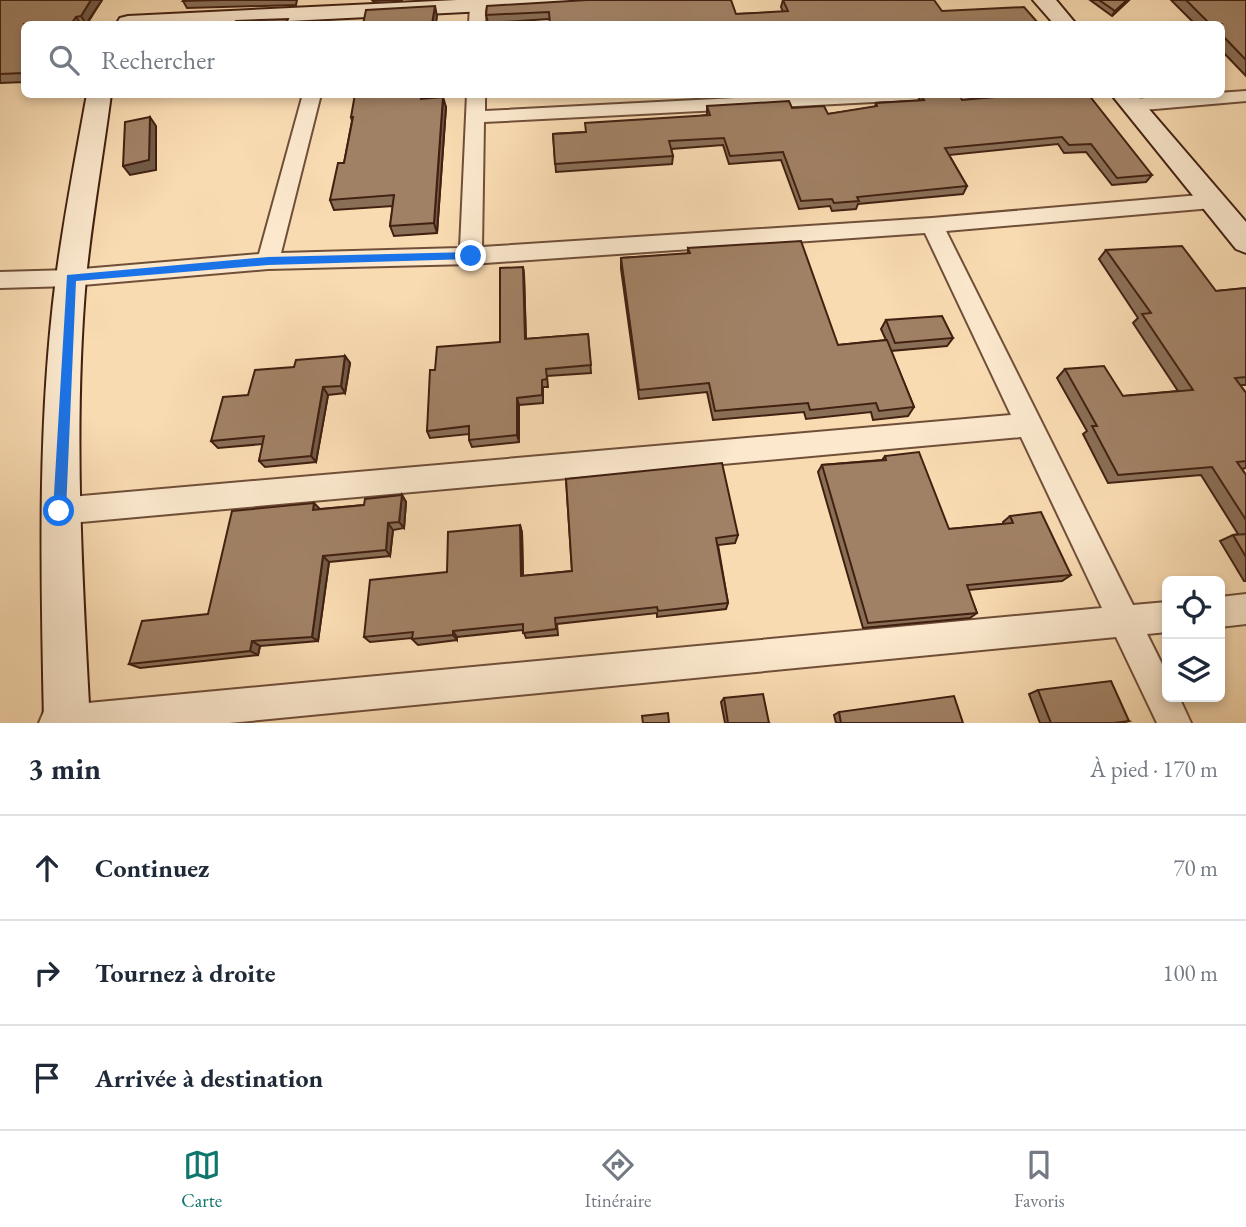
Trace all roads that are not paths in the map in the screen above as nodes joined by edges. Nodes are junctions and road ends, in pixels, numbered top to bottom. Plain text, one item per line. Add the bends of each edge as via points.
1 (141, 0) edge
2 (584, 0) edge
3 (1044, 0) edge
4 (478, 15) edge
5 (332, 19) edge
6 (129, 21) edge
7 (250, 21) edge
8 (1062, 21) edge
9 (1246, 96) edge
10 (1225, 97) edge
11 (98, 98) edge
12 (311, 98) edge
13 (475, 98) edge
14 (853, 98) edge
15 (1187, 98) edge
16 (1128, 100) edge
17 (475, 117) junction
18 (1212, 201) junction
19 (932, 226) junction
20 (1246, 242) edge
21 (471, 256) junction
22 (268, 261) junction
23 (71, 278) junction
24 (0, 280) edge
25 (1027, 425) junction
26 (59, 511) junction
27 (1246, 609) edge
28 (1225, 611) edge
29 (1162, 618) edge
30 (1123, 622) junction
31 (61, 723) edge
32 (1174, 723) edge

1 - 6 street
2 - 4 street
3 - 8 street
4 - 5 street
5 - 7 street
9 - 10 street
11 - 23 street
12 - 22 street
13 - 17 street
14 - 17 street
15 - 16 street
16 - 18 street
17 - 21 street
18 - 19 street
18 - 20 street
19 - 21 street
19 - 25 street
21 - 22 street
22 - 23 street
23 - 24 street
23 - 26 street
25 - 26 street
25 - 30 street
26 - 31 street
27 - 28 street
29 - 30 street
30 - 31 street
30 - 32 street

